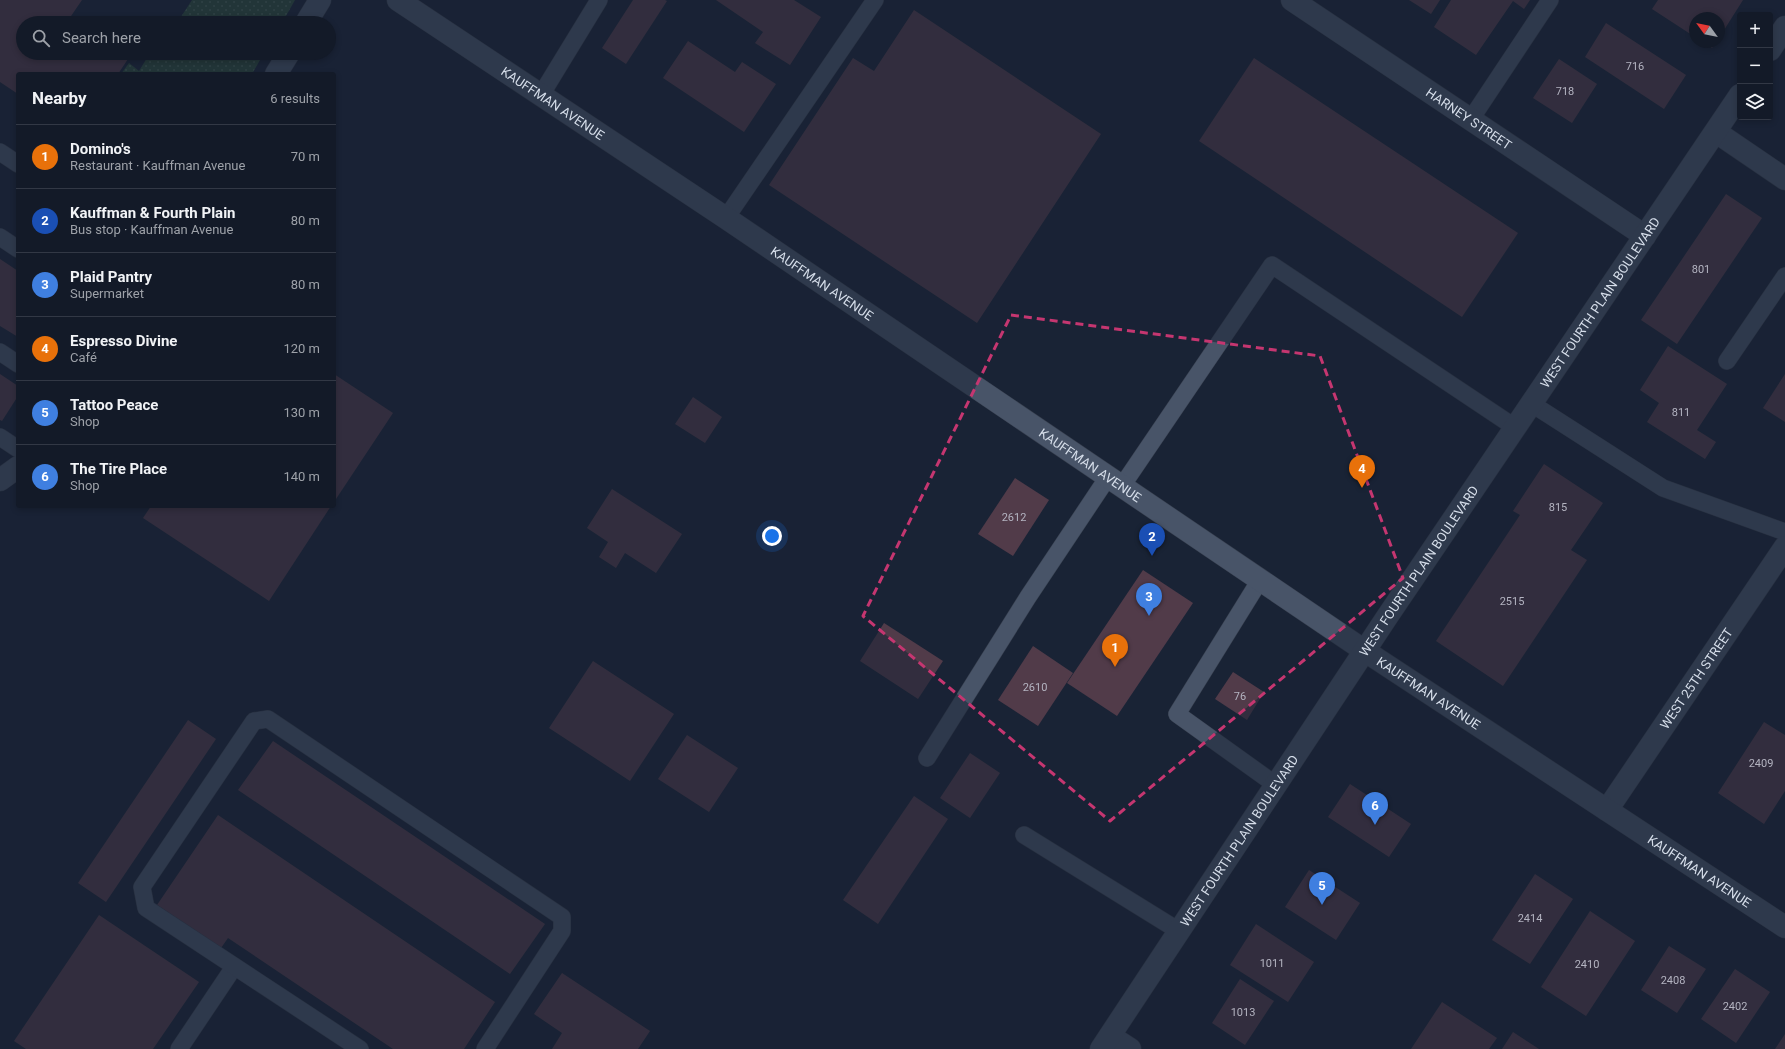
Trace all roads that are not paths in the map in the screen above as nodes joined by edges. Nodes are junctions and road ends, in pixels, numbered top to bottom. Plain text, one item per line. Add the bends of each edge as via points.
1 (320, 0) edge
2 (398, 0) edge
3 (599, 0) edge
4 (875, 0) edge
5 (1550, 0) edge
6 (1300, 2) edge
7 (310, 16) edge
8 (1785, 27) edge
9 (1771, 48) edge
10 (284, 60) edge
11 (277, 72) edge
12 (541, 95) junction
13 (1737, 100) edge
14 (1471, 119) junction
15 (1716, 132) junction
16 (0, 152) edge
17 (16, 163) edge
18 (1785, 179) edge
19 (726, 218) junction
20 (1645, 236) junction
21 (0, 237) edge
22 (16, 248) edge
23 (1785, 276) edge
24 (0, 352) edge
25 (1727, 361) dead end
26 (16, 363) edge
27 (1532, 404) junction
28 (1516, 428) junction
29 (0, 437) edge
30 (16, 448) edge
31 (16, 468) edge
32 (0, 480) edge
33 (1114, 481) junction
34 (1785, 532) edge
35 (1785, 547) edge
36 (1260, 580) junction
37 (1365, 651) junction
38 (927, 758) dead end
39 (1276, 785) junction
40 (1607, 810) junction
41 (1024, 835) dead end
42 (1785, 927) edge
43 (1179, 931) junction
44 (234, 967) junction
45 (1106, 1042) edge
46 (179, 1049) edge
47 (360, 1049) edge
48 (485, 1049) edge
49 (1130, 1049) edge

1 - 7 street
2 - 12 street, KAUFFMAN AVENUE
3 - 12 lane
4 - 19 lane
5 - 14 lane
6 - 14 street, HARNEY STREET
8 - 9 street
10 - 11 street
12 - 19 street, KAUFFMAN AVENUE
13 - 15 street, WEST FOURTH PLAIN BOULEVARD
14 - 20 street, HARNEY STREET
15 - 18 street
15 - 20 street, WEST FOURTH PLAIN BOULEVARD
16 - 17 lane
19 - 33 street, KAUFFMAN AVENUE
20 - 27 street, WEST FOURTH PLAIN BOULEVARD
21 - 22 lane
23 - 25 lane
24 - 26 lane
27 - 28 street, WEST FOURTH PLAIN BOULEVARD
27 - 34 lane via 1663,488
28 - 33 lane via 1272,265
28 - 37 street, WEST FOURTH PLAIN BOULEVARD
29 - 30 lane
31 - 32 street
33 - 36 street, KAUFFMAN AVENUE
33 - 38 lane via 1028,598
35 - 40 street, WEST 25TH STREET
36 - 37 street, KAUFFMAN AVENUE
36 - 39 lane via 1177,714
37 - 39 street, WEST FOURTH PLAIN BOULEVARD
37 - 40 street, KAUFFMAN AVENUE
39 - 43 street, WEST FOURTH PLAIN BOULEVARD
40 - 42 street, KAUFFMAN AVENUE
41 - 43 lane
43 - 45 street, WEST FOURTH PLAIN BOULEVARD
44 - 46 lane
44 - 47 lane
44 - 48 lane via 146,908 142,888 254,721 268,718 562,917 562,931
45 - 49 street

